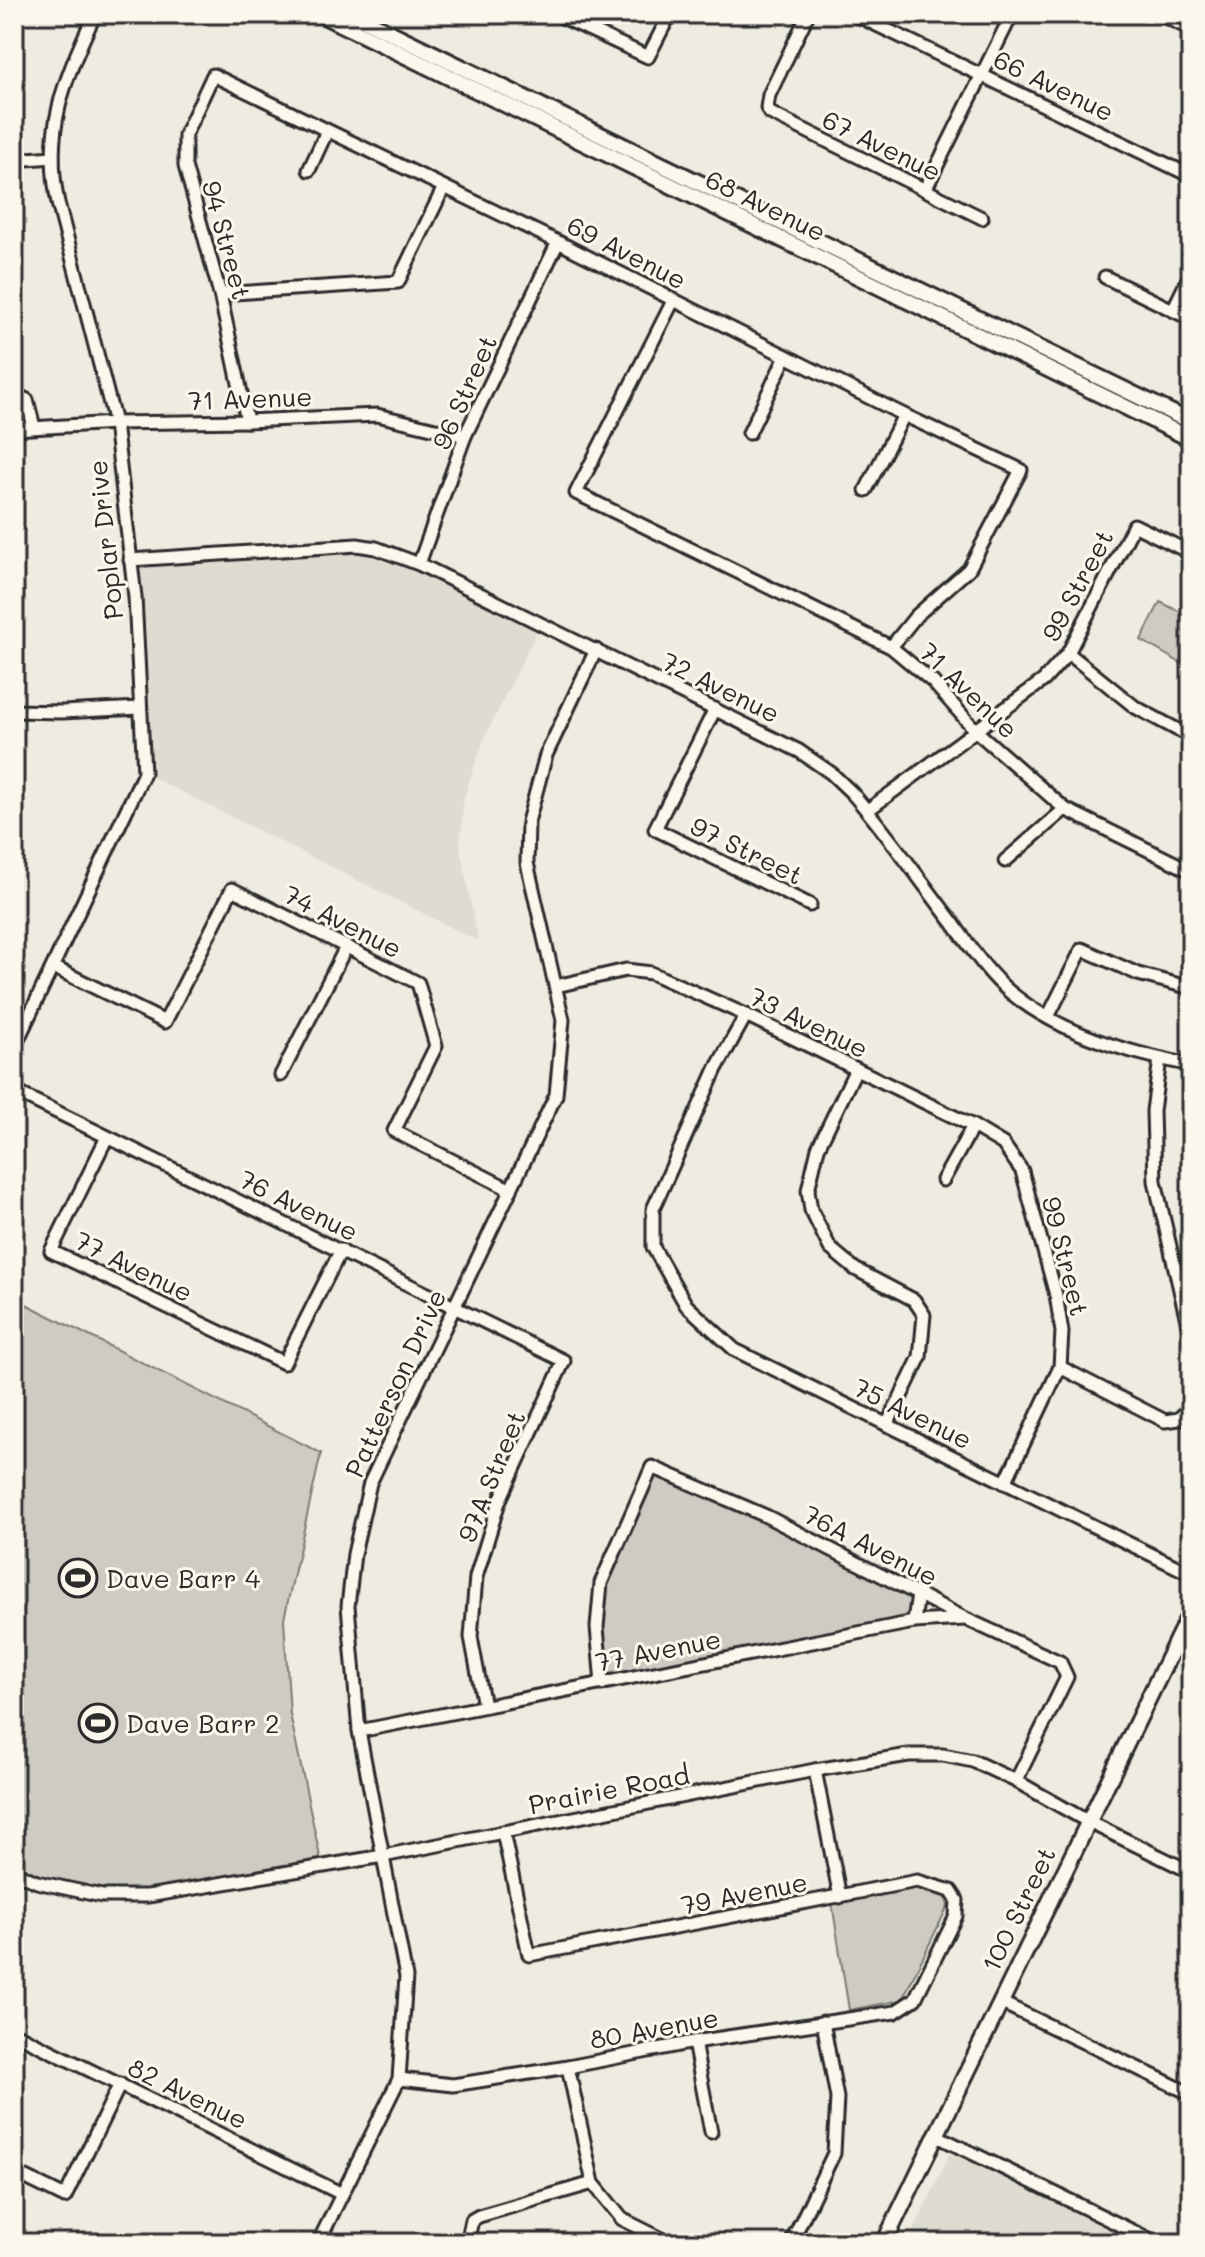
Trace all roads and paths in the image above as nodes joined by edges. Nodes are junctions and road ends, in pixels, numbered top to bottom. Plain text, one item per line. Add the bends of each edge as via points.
1 (320, 14) edge
2 (352, 14) edge
3 (556, 14) edge
4 (670, 14) edge
5 (808, 14) edge
6 (854, 14) edge
7 (1012, 14) edge
8 (1159, 14) edge
9 (93, 15) edge
10 (1191, 29) edge
11 (213, 75) joint
12 (982, 75) junction
13 (327, 131) junction
14 (53, 157) junction
15 (14, 160) edge
16 (309, 170) dead end
17 (1191, 176) edge
18 (444, 187) junction
19 (925, 190) junction
20 (982, 218) dead end
21 (558, 242) junction
22 (1191, 273) edge
23 (1105, 277) dead end
24 (220, 294) junction
25 (673, 301) junction
26 (1173, 310) junction
27 (1191, 319) edge
28 (786, 356) junction
29 (14, 394) edge
30 (904, 415) junction
31 (247, 421) junction
32 (1191, 422) edge
33 (115, 423) junction
34 (34, 427) junction
35 (14, 429) edge
36 (749, 433) dead end
37 (465, 436) junction
38 (1191, 439) edge
39 (866, 490) dead end
40 (1191, 553) edge
41 (130, 560) junction
42 (419, 564) junction
43 (891, 647) junction
44 (596, 650) junction
45 (1068, 653) junction
46 (140, 708) junction
47 (715, 709) junction
48 (14, 711) edge
49 (976, 731) junction
50 (1191, 737) edge
51 (1065, 809) junction
52 (868, 810) junction
53 (1005, 861) dead end
54 (1191, 871) edge
55 (810, 905) dead end
56 (346, 947) junction
57 (53, 967) junction
58 (556, 986) junction
59 (1191, 988) edge
60 (746, 1015) junction
61 (1048, 1017) junction
62 (14, 1048) edge
63 (1160, 1059) junction
64 (1191, 1065) edge
65 (856, 1069) junction
66 (281, 1075) dead end
67 (14, 1091) edge
68 (973, 1126) junction
69 (107, 1137) junction
70 (1022, 1171) joint
71 (943, 1180) dead end
72 (511, 1190) junction
73 (341, 1250) junction
74 (455, 1306) junction
75 (1191, 1338) edge
76 (564, 1361) joint
77 (1060, 1367) junction
78 (1191, 1397) edge
79 (887, 1425) junction
80 (1005, 1483) junction
81 (1191, 1574) edge
82 (918, 1594) junction
83 (1191, 1611) edge
84 (966, 1619) junction
85 (914, 1622) junction
86 (602, 1684) junction
87 (484, 1706) junction
88 (359, 1731) junction
89 (815, 1770) junction
90 (1016, 1781) junction
91 (1087, 1821) junction
92 (503, 1832) junction
93 (383, 1856) junction
94 (14, 1872) edge
95 (1191, 1872) edge
96 (840, 1897) junction
97 (915, 1999) joint
98 (1000, 2002) junction
99 (823, 2022) junction
100 (14, 2033) edge
101 (694, 2042) junction
102 (568, 2067) junction
103 (399, 2079) junction
104 (120, 2084) junction
105 (1191, 2094) edge
106 (711, 2132) dead end
107 (935, 2135) junction
108 (14, 2172) edge
109 (593, 2183) junction
110 (342, 2194) junction
111 (318, 2243) edge
112 (467, 2243) edge
113 (670, 2243) edge
114 (791, 2243) edge
115 (882, 2243) edge
116 (1157, 2243) edge

1 - 38 main road, 68 Avenue
2 - 32 main road, 68 Avenue
3 - 4 street via 648,57
5 - 19 street, 67 Avenue via 767,108
6 - 12 street, 66 Avenue
7 - 12 street
8 - 10 street
9 - 14 street, Poplar Drive via 61,91
11 - 13 street, 69 Avenue
11 - 24 street, 94 Street via 185,135 185,166
12 - 17 street, 66 Avenue
12 - 19 street
13 - 16 street
13 - 18 street, 69 Avenue
14 - 15 street
14 - 33 street, Poplar Drive via 58,203
18 - 21 street, 69 Avenue
18 - 24 street via 398,282
19 - 20 street, 67 Avenue
21 - 25 street, 69 Avenue
21 - 37 street, 96 Street
22 - 26 street
23 - 26 street
24 - 31 street, 94 Street
25 - 28 street, 69 Avenue
25 - 43 street, 71 Avenue via 576,493
26 - 27 street
28 - 30 street, 69 Avenue
28 - 36 street
29 - 34 street via 27,400
30 - 39 street
30 - 43 street, 69 Avenue via 1021,470 969,569 916,616
31 - 33 street, 71 Avenue
31 - 37 street, 71 Avenue via 377,415
33 - 34 street, 71 Avenue
33 - 41 street, Poplar Drive
34 - 35 street, 71 Avenue
37 - 42 street, 96 Street
40 - 45 street, 99 Street via 1134,525
41 - 42 street, 72 Avenue via 347,545 376,548
41 - 46 street, Poplar Drive
42 - 44 street, 72 Avenue
43 - 49 street, 71 Avenue via 933,682
44 - 47 street, 72 Avenue
44 - 58 street, Patterson Drive via 546,755 528,822 527,863
45 - 49 street, 99 Street via 1044,680
45 - 50 street via 1135,707
46 - 48 street
46 - 57 street, Poplar Drive via 144,773
47 - 52 street, 72 Avenue via 799,751 831,773
47 - 55 street, 97 Street via 655,829
49 - 51 street, 71 Avenue
49 - 52 street, 99 Street
51 - 53 street
51 - 54 street, 71 Avenue
52 - 61 street, 72 Avenue via 990,972
56 - 57 street, 74 Avenue via 232,889 165,1022
56 - 66 street
56 - 72 street, 74 Avenue via 418,983 436,1046 394,1131
57 - 62 street, Poplar Drive
58 - 60 street, 73 Avenue via 626,970 651,973
58 - 72 street, Patterson Drive via 563,1020 556,1095
59 - 61 street via 1138,974 1082,949
60 - 65 street, 73 Avenue
60 - 79 street, 75 Avenue via 653,1209 653,1247 686,1305 735,1350
61 - 63 street, 72 Avenue via 1111,1045
63 - 64 street, 72 Avenue
63 - 75 street via 1153,1111 1155,1181
65 - 68 street, 73 Avenue
65 - 79 street via 818,1148 808,1190 811,1210 830,1248 855,1269 914,1300 924,1315 920,1357
67 - 69 street, 76 Avenue
68 - 70 street, 73 Avenue via 1003,1144
68 - 71 street
69 - 73 street, 76 Avenue
69 - 73 street, 77 Avenue via 51,1251 284,1363
70 - 77 street, 99 Street via 1056,1295
72 - 74 street, Patterson Drive
73 - 74 street, 76 Avenue
74 - 76 street, 76 Avenue
74 - 88 street, Patterson Drive via 370,1483 348,1606
76 - 87 street, 97A Street via 499,1502 476,1577 471,1637
77 - 78 street via 1165,1421 1179,1419
77 - 80 street, 99 Street
79 - 80 street, 75 Avenue
80 - 81 street, 75 Avenue
82 - 84 street, 76A Avenue
82 - 85 street
82 - 86 street, 76A Avenue via 766,1516 652,1467 601,1583 597,1627
83 - 91 main road, 100 Street
84 - 85 street, 77 Avenue
84 - 90 street, 76A Avenue via 1060,1662 1067,1677
85 - 86 street, 77 Avenue
86 - 87 street, 77 Avenue
87 - 88 street, 77 Avenue
88 - 93 street, Patterson Drive
89 - 90 street, Prairie Road via 943,1755 973,1761
89 - 92 street, Prairie Road
89 - 96 street
90 - 91 street, Prairie Road
91 - 95 street, Prairie Road
91 - 98 main road, 100 Street
92 - 93 street, Prairie Road
92 - 96 street, 79 Avenue via 529,1955
93 - 94 street, Prairie Road via 148,1896 102,1896
93 - 103 street, Patterson Drive via 406,1977
96 - 97 street, 79 Avenue via 917,1881 951,1891 957,1900 956,1916
97 - 99 street, 80 Avenue via 895,2012
98 - 105 street
98 - 107 main road, 100 Street
99 - 101 street, 80 Avenue
99 - 114 street via 837,2098 834,2153
100 - 104 street, 82 Avenue
101 - 102 street, 80 Avenue
101 - 106 street
102 - 103 street, 80 Avenue via 453,2085
102 - 109 street
103 - 110 street, Patterson Drive
104 - 108 street via 65,2197
104 - 110 street, 82 Avenue
107 - 115 main road, 100 Street
107 - 116 street
109 - 112 street via 479,2216 472,2220
109 - 113 street via 622,2219
110 - 111 street, Patterson Drive

